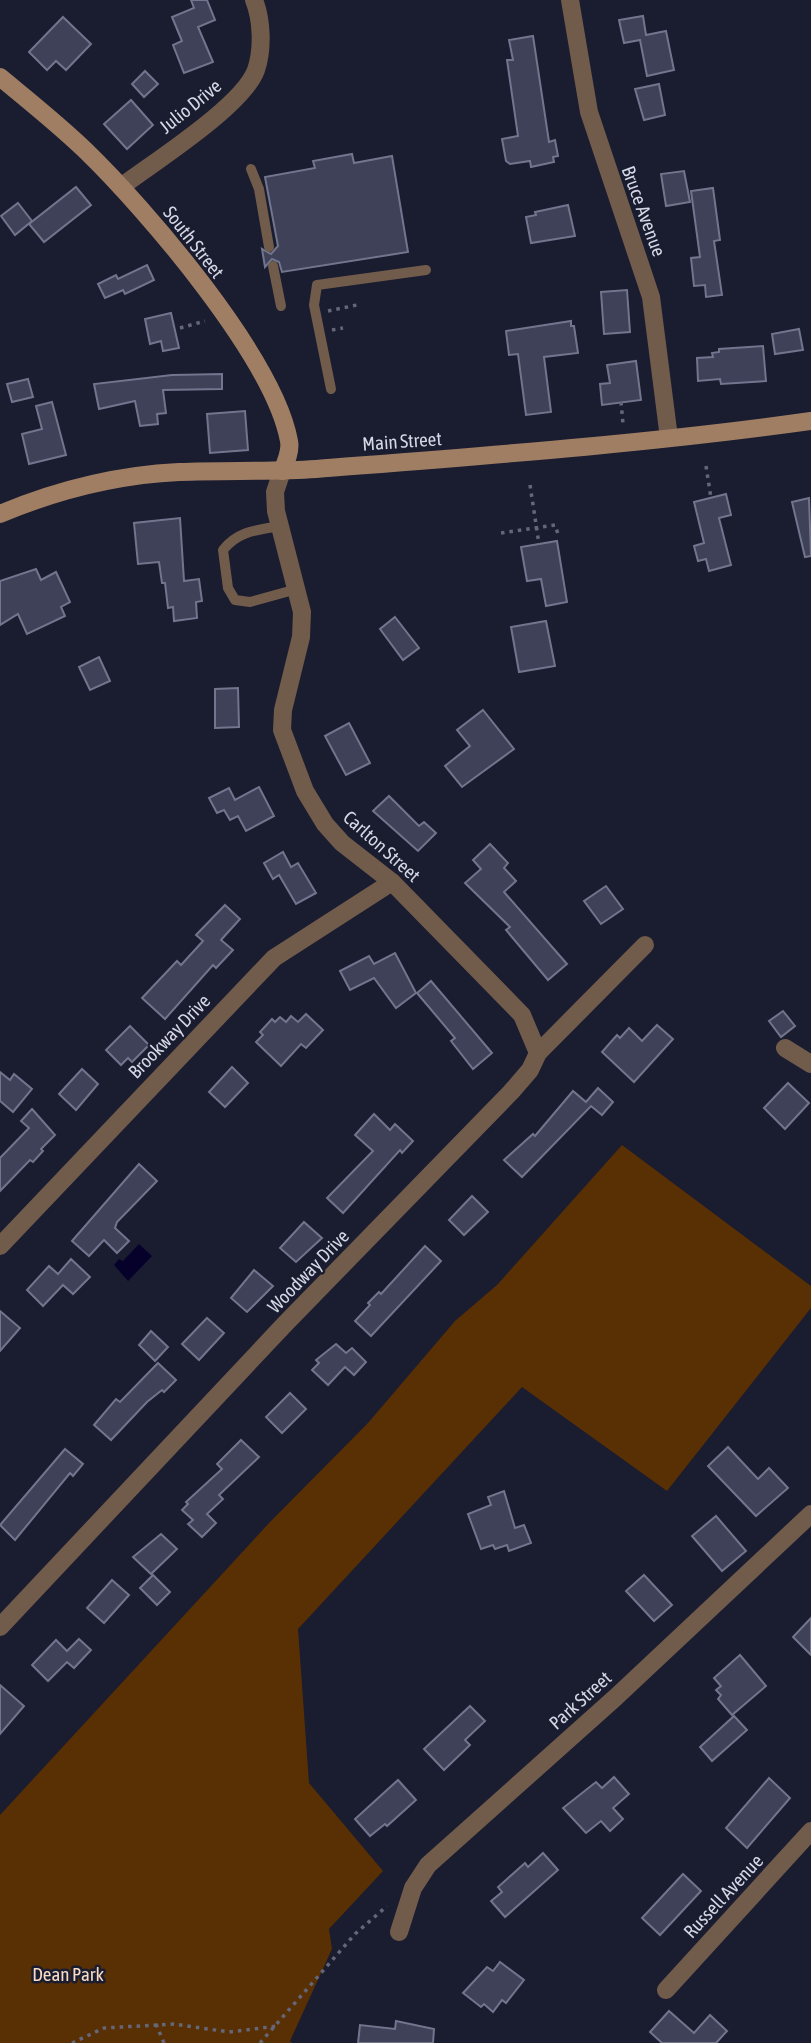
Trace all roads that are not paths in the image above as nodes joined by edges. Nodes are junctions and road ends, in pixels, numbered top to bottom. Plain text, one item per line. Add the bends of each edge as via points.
1 (254, 0) edge
2 (570, 0) edge
3 (0, 78) edge
4 (251, 169) dead end
5 (121, 187) junction
6 (270, 247) dead end
7 (273, 266) dead end
8 (426, 270) dead end
9 (281, 306) dead end
10 (331, 389) dead end
11 (811, 421) edge
12 (669, 438) junction
13 (282, 471) junction
14 (0, 514) edge
15 (280, 526) junction
16 (297, 589) junction
17 (392, 882) junction
18 (645, 945) dead end
19 (785, 1048) dead end
20 (538, 1053) junction
21 (811, 1064) edge
22 (0, 1247) edge
23 (811, 1514) edge
24 (0, 1628) edge
25 (811, 1831) edge
26 (399, 1932) dead end
27 (666, 1990) dead end

1 - 5 street, Julio Drive via 260,43 256,69 247,85 223,110
2 - 12 street, Bruce Avenue via 593,126 651,297
3 - 5 main road, South Street via 51,119
4 - 6 lane
5 - 13 main road, South Street via 183,260 265,379 290,442
7 - 9 lane
8 - 10 lane via 317,285 315,313
11 - 12 main road, Main Street
12 - 13 main road, Main Street
13 - 14 main road, Main Street via 177,472 77,486
13 - 15 street, Carlton Street via 275,492
15 - 16 street, Carlton Street
15 - 16 lane via 242,533 229,542 223,550 228,588 235,600 250,602
16 - 17 street, Carlton Street via 301,637 283,710 285,744 325,824
17 - 20 street, Carlton Street via 522,1016
17 - 22 street, Brookway Drive via 274,958
18 - 20 street, Woodway Drive
19 - 21 street
20 - 24 street, Woodway Drive via 530,1070 503,1100
23 - 26 street, Park Street via 432,1861 412,1891
25 - 27 street, Russell Avenue

